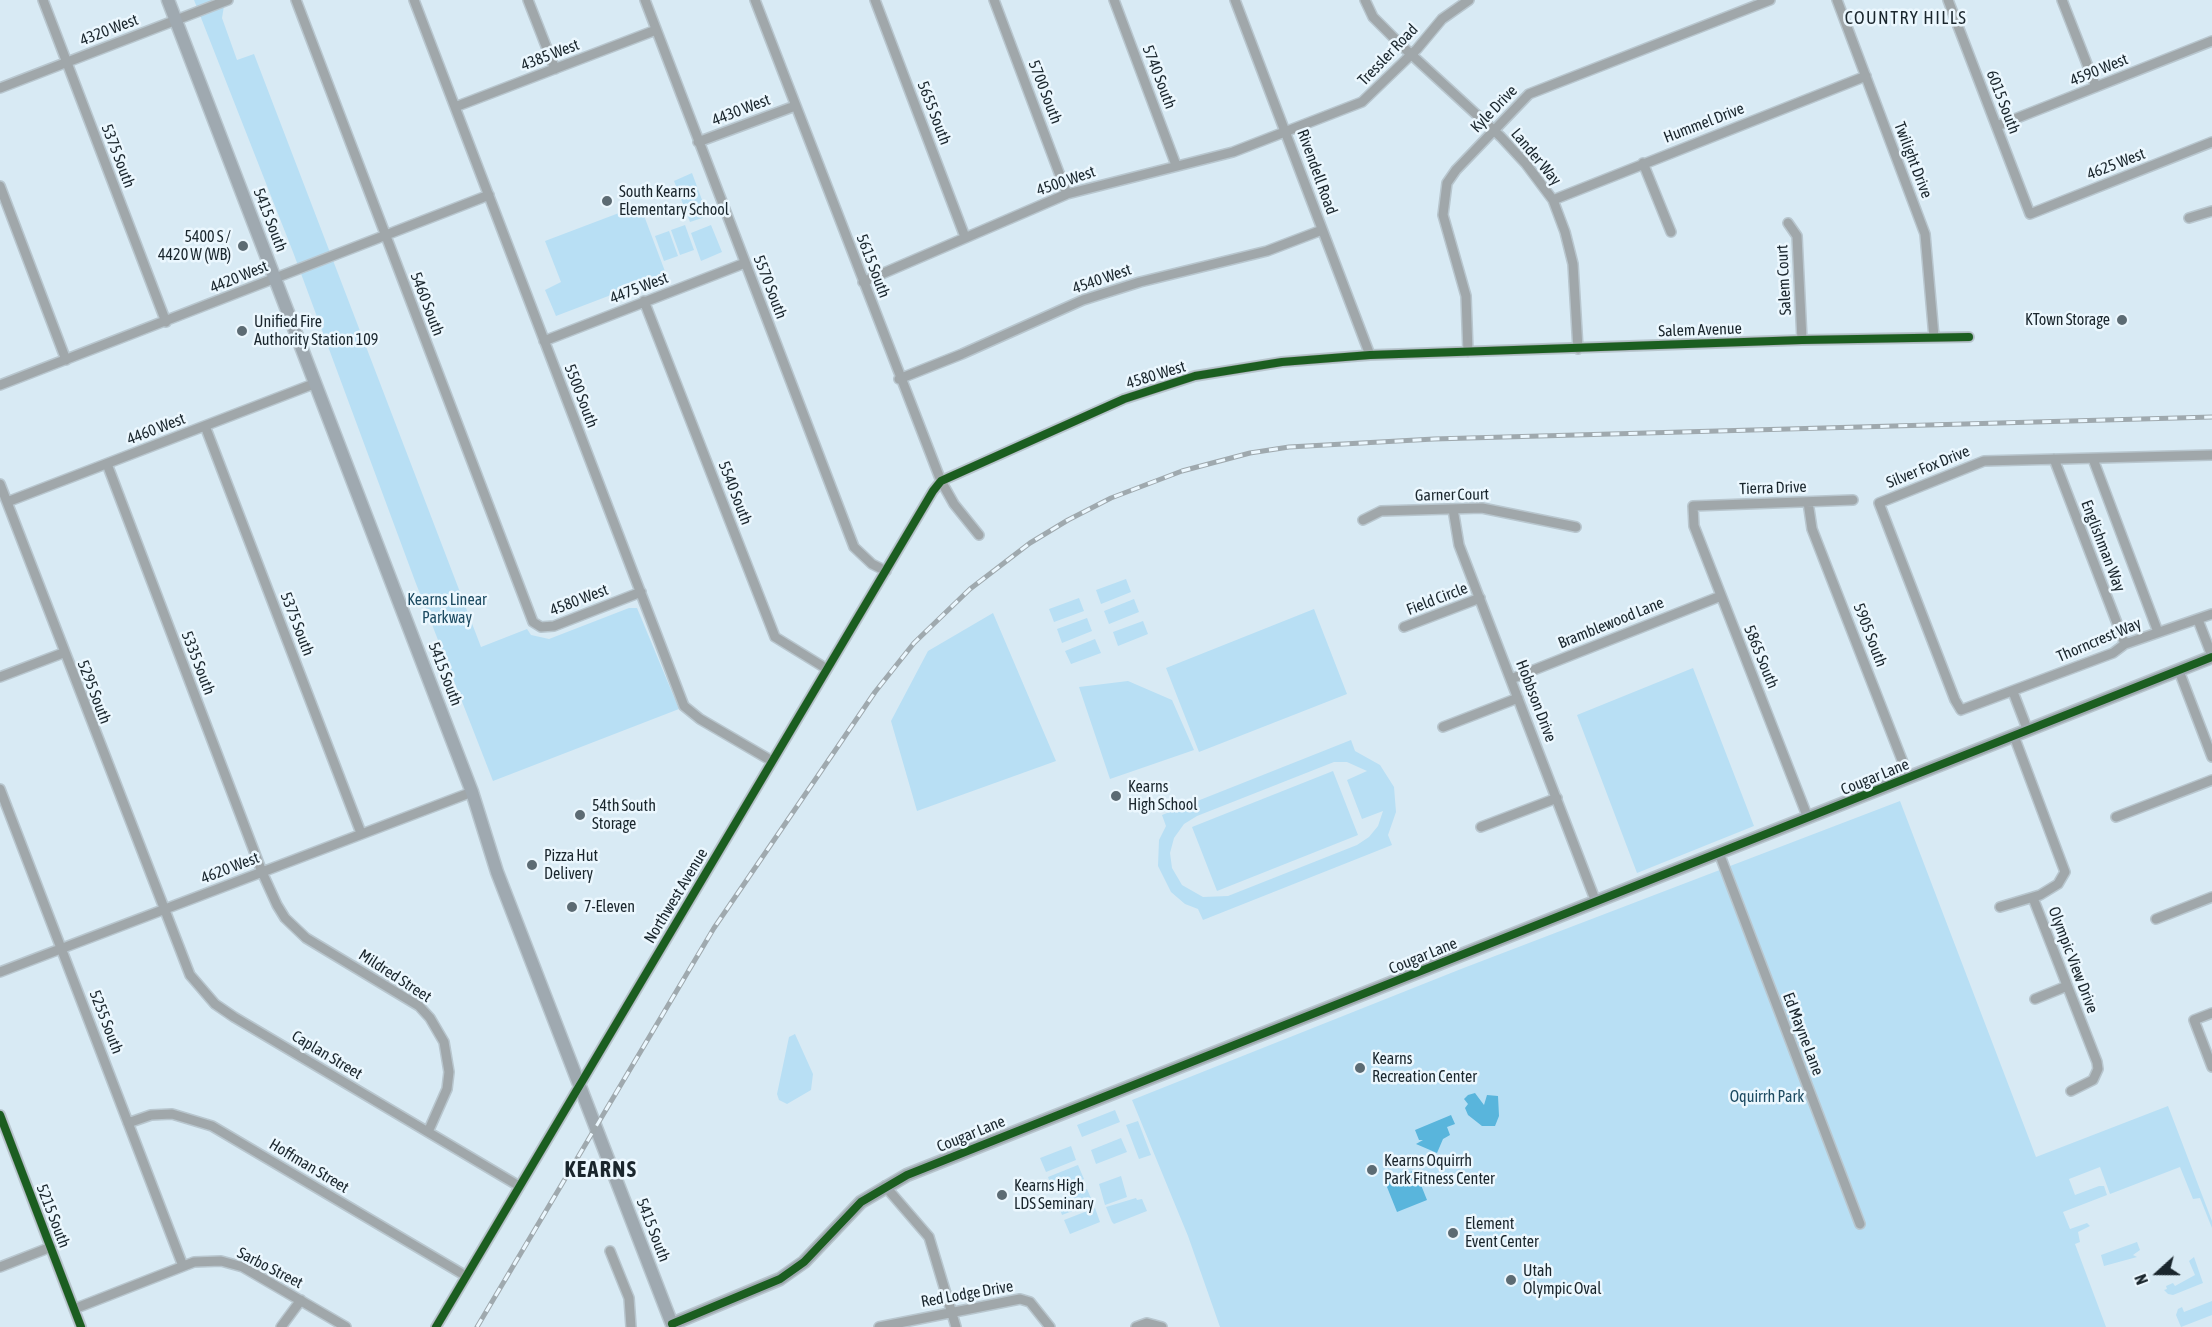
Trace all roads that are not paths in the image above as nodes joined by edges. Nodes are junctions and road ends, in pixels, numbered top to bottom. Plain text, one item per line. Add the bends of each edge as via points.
1 (43, 0) edge
2 (168, 0) edge
3 (228, 0) edge
4 (296, 0) edge
5 (414, 0) edge
6 (528, 0) edge
7 (645, 0) edge
8 (755, 0) edge
9 (875, 0) edge
10 (994, 0) edge
11 (1114, 0) edge
12 (1235, 0) edge
13 (1365, 0) edge
14 (1469, 0) edge
15 (1770, 0) edge
16 (1837, 0) edge
17 (1948, 0) edge
18 (2062, 0) edge
19 (176, 21) junction
20 (656, 30) junction
21 (2212, 41) edge
22 (1412, 55) junction
23 (67, 63) junction
24 (555, 69) junction
25 (1866, 76) junction
26 (2096, 87) junction
27 (0, 88) edge
28 (795, 106) junction
29 (455, 107) junction
30 (1997, 126) junction
31 (1495, 131) junction
32 (1286, 132) junction
33 (698, 142) junction
34 (2212, 142) edge
35 (1643, 163) junction
36 (1176, 165) junction
37 (0, 186) edge
38 (1067, 194) junction
39 (489, 195) junction
40 (1553, 200) junction
41 (2212, 211) edge
42 (2030, 214) joint
43 (2189, 218) dead end
44 (1788, 223) dead end
45 (1322, 230) junction
46 (1671, 232) dead end
47 (385, 237) junction
48 (965, 237) junction
49 (745, 263) junction
50 (275, 278) junction
51 (863, 282) junction
52 (644, 302) junction
53 (166, 322) junction
54 (1934, 337) junction
55 (1969, 337) dead end
56 (1802, 340) junction
57 (544, 341) junction
58 (1578, 349) junction
59 (1468, 352) junction
60 (1370, 355) junction
61 (66, 360) junction
62 (899, 379) junction
63 (316, 383) junction
64 (0, 385) edge
65 (205, 426) junction
66 (2212, 455) edge
67 (2054, 459) junction
68 (2093, 459) junction
69 (106, 464) junction
70 (941, 481) junction
71 (0, 484) edge
72 (1853, 500) dead end
73 (7, 502) junction
74 (1808, 502) junction
75 (1693, 506) joint
76 (1453, 509) junction
77 (1363, 520) dead end
78 (1576, 527) dead end
79 (979, 535) dead end
80 (886, 572) junction
81 (641, 592) junction
82 (1721, 596) junction
83 (1480, 598) junction
84 (2212, 614) edge
85 (531, 618) joint
86 (2198, 620) junction
87 (1404, 627) dead end
88 (2158, 632) junction
89 (2125, 644) junction
90 (63, 653) junction
91 (2212, 657) edge
92 (827, 669) junction
93 (2179, 671) junction
94 (0, 677) edge
95 (1511, 679) junction
96 (2013, 692) junction
97 (1518, 698) junction
98 (1961, 710) joint
99 (1443, 727) dead end
100 (2028, 731) junction
101 (2014, 736) junction
102 (2212, 757) edge
103 (772, 761) junction
104 (1909, 778) junction
105 (2212, 780) edge
106 (0, 789) edge
107 (472, 792) junction
108 (1557, 798) junction
109 (2116, 817) dead end
110 (1808, 818) junction
111 (1481, 828) dead end
112 (361, 833) junction
113 (1719, 853) junction
114 (262, 872) junction
115 (2212, 897) edge
116 (2033, 898) junction
117 (1596, 902) junction
118 (2000, 907) dead end
119 (163, 910) junction
120 (2156, 919) dead end
121 (61, 948) junction
122 (0, 972) edge
123 (2067, 987) junction
124 (2035, 999) dead end
125 (2212, 1013) edge
126 (2212, 1067) edge
127 (579, 1087) junction
128 (2071, 1091) dead end
129 (0, 1115) edge
130 (128, 1123) junction
131 (428, 1131) junction
132 (519, 1186) junction
133 (885, 1186) junction
134 (1860, 1224) dead end
135 (51, 1247) junction
136 (610, 1251) dead end
137 (183, 1266) junction
138 (0, 1267) edge
139 (466, 1276) junction
140 (301, 1300) junction
141 (74, 1309) junction
142 (953, 1314) junction
143 (670, 1326) edge
144 (81, 1327) edge
145 (281, 1327) edge
146 (346, 1327) edge
147 (435, 1327) edge
148 (631, 1327) edge
149 (879, 1327) edge
150 (956, 1327) edge
151 (1050, 1327) edge
152 (1136, 1327) edge
153 (1162, 1327) edge

1 - 23 street, 5375 South
2 - 19 main road, 5415 South
3 - 19 street, 4320 West
4 - 47 street, 5460 South
5 - 29 street, 5500 South
6 - 24 street
7 - 20 street, 5570 South
8 - 28 street, 5615 South
9 - 48 street, 5655 South
10 - 38 street, 5700 South
11 - 36 street, 5740 South
12 - 32 street, Rivendell Road
13 - 22 street, Lander Way via 1374,16
14 - 22 street, Tressler Road via 1442,19
15 - 31 street, Kyle Drive via 1528,94
16 - 25 street, Twilight Drive
17 - 30 street, 6015 South
18 - 26 street
19 - 23 street, 4320 West
19 - 50 main road, 5415 South
20 - 24 street, 4385 West
20 - 33 street, 5570 South
21 - 26 street, 4590 West
22 - 31 street, Lander Way
22 - 32 street, Tressler Road via 1362,102
23 - 27 street, 4320 West
23 - 53 street, 5375 South
24 - 29 street, 4385 West
25 - 35 street, Hummel Drive
25 - 54 street, Twilight Drive via 1925,234
26 - 30 street, 4590 West
28 - 33 street, 4430 West
28 - 51 street, 5615 South
29 - 39 street, 5500 South
30 - 42 street, 6015 South
31 - 40 street, Lander Way
31 - 59 street, Kyle Drive via 1456,170 1447,183 1443,202 1443,215 1466,296
32 - 36 street, 4500 West via 1233,152
32 - 45 street, Rivendell Road
33 - 49 street, 5570 South
34 - 42 street, 4625 West
35 - 40 street, Hummel Drive
35 - 46 street
36 - 38 street, 4500 West
37 - 61 street
38 - 48 street, 4500 West
39 - 47 street, 4420 West
39 - 57 street, 5500 South
40 - 58 street, Lander Way via 1573,264
41 - 43 street
44 - 56 street, Salem Court via 1797,236
45 - 60 street, Rivendell Road
45 - 62 street, 4540 West via 1267,250 1083,300
47 - 50 street, 4420 West
47 - 85 street, 5460 South
48 - 51 street, 4500 West
49 - 52 street, 4475 West
49 - 80 street, 5570 South via 855,547
50 - 53 street, 4420 West
50 - 63 main road, 5415 South
51 - 62 street, 5615 South
52 - 57 street, 4475 West
52 - 92 street, 5540 South via 775,637
53 - 61 street, 4420 West
54 - 55 street, Salem Avenue
54 - 56 street, Salem Avenue
56 - 58 street, Salem Avenue
57 - 81 street, 5500 South
58 - 59 street, Salem Avenue
59 - 60 street, 4580 West
60 - 70 street, 4580 West via 1282,362 1195,376 1124,399
61 - 64 street, 4420 West
62 - 70 street, 5615 South
63 - 65 street, 4460 West
63 - 107 main road, 5415 South
65 - 69 street, 4460 West
65 - 112 street, 5375 South
66 - 68 street, Silver Fox Drive
67 - 68 street, Silver Fox Drive
67 - 89 street, Englishman Way
67 - 98 street, Silver Fox Drive via 1984,461 1879,503
68 - 88 street, Englishman Way
69 - 73 street, 4460 West
69 - 114 street, 5335 South
70 - 79 street, 5615 South
70 - 80 street, Northwest Avenue
71 - 73 street, 5295 South
72 - 74 street, Tierra Drive
73 - 90 street, 5295 South
74 - 75 street, Tierra Drive
74 - 104 street, 5905 South via 1812,529
75 - 82 street, 5865 South via 1694,526
76 - 77 street, Garner Court via 1381,511
76 - 78 street, Garner Court via 1494,509
76 - 83 street, Hobbson Drive via 1455,531
80 - 92 street, Northwest Avenue
81 - 85 street, 4580 West via 548,628 536,625
81 - 103 street, 5500 South via 684,706
82 - 95 street, Bramblewood Lane
82 - 110 street, 5865 South
83 - 87 street, Field Circle
83 - 95 street, Hobbson Drive
84 - 86 street, Thorncrest Way
86 - 88 street, Thorncrest Way
86 - 91 street
88 - 89 street, Thorncrest Way
89 - 96 street, Thorncrest Way via 2113,653
90 - 94 street
90 - 119 street, 5295 South
91 - 93 main road, Cougar Lane
92 - 103 street, Northwest Avenue
93 - 100 main road, Cougar Lane
93 - 102 street
95 - 97 street, Hobbson Drive
96 - 98 street, Thorncrest Way
96 - 100 street
97 - 99 street
97 - 108 street, Hobbson Drive
100 - 101 main road, Cougar Lane
101 - 104 main road, Cougar Lane
101 - 116 street, Olympic View Drive via 2065,872 2058,884
103 - 127 street, Northwest Avenue
104 - 110 main road, Cougar Lane
105 - 109 street
106 - 121 street, 5255 South
107 - 112 street, 4620 West
107 - 127 main road, 5415 South via 496,872
108 - 111 street
108 - 117 street, Hobbson Drive
110 - 113 main road, Cougar Lane
112 - 114 street, 4620 West
113 - 117 main road, Cougar Lane
113 - 134 street, Ed Mayne Lane
114 - 119 street, 4620 West
114 - 131 street, Mildred Street via 277,905 295,929 419,1006 438,1030 449,1072 442,1103
115 - 120 street
116 - 118 street
116 - 123 street, Olympic View Drive
117 - 133 main road, Cougar Lane via 1002,1136
119 - 121 street, 4620 West
119 - 131 street, Caplan Street via 190,975 215,1004
121 - 122 street, 4620 West
121 - 130 street, 5255 South
123 - 124 street
123 - 128 street, Olympic View Drive via 2097,1062 2097,1075
125 - 126 street via 2194,1020
127 - 132 street, Northwest Avenue
127 - 143 main road, 5415 South
129 - 135 street, 5215 South
130 - 137 street, 5255 South
130 - 139 street, Hoffman Street via 151,1115 172,1114 212,1126
131 - 132 street, Caplan Street
132 - 139 street, Northwest Avenue
133 - 142 street via 929,1237
133 - 143 main road, Cougar Lane via 861,1202 804,1262 780,1280
135 - 138 street
135 - 141 street, 5215 South
136 - 148 street via 629,1298
137 - 140 street, Sarbo Street via 206,1260 228,1262
137 - 141 street, Sarbo Street
139 - 147 street, Northwest Avenue
140 - 145 street
140 - 146 street, Sarbo Street
141 - 144 street, 5215 South
142 - 149 street, Red Lodge Drive
142 - 150 street
142 - 151 street, Red Lodge Drive via 1024,1300 1037,1309
152 - 153 street via 1147,1323

